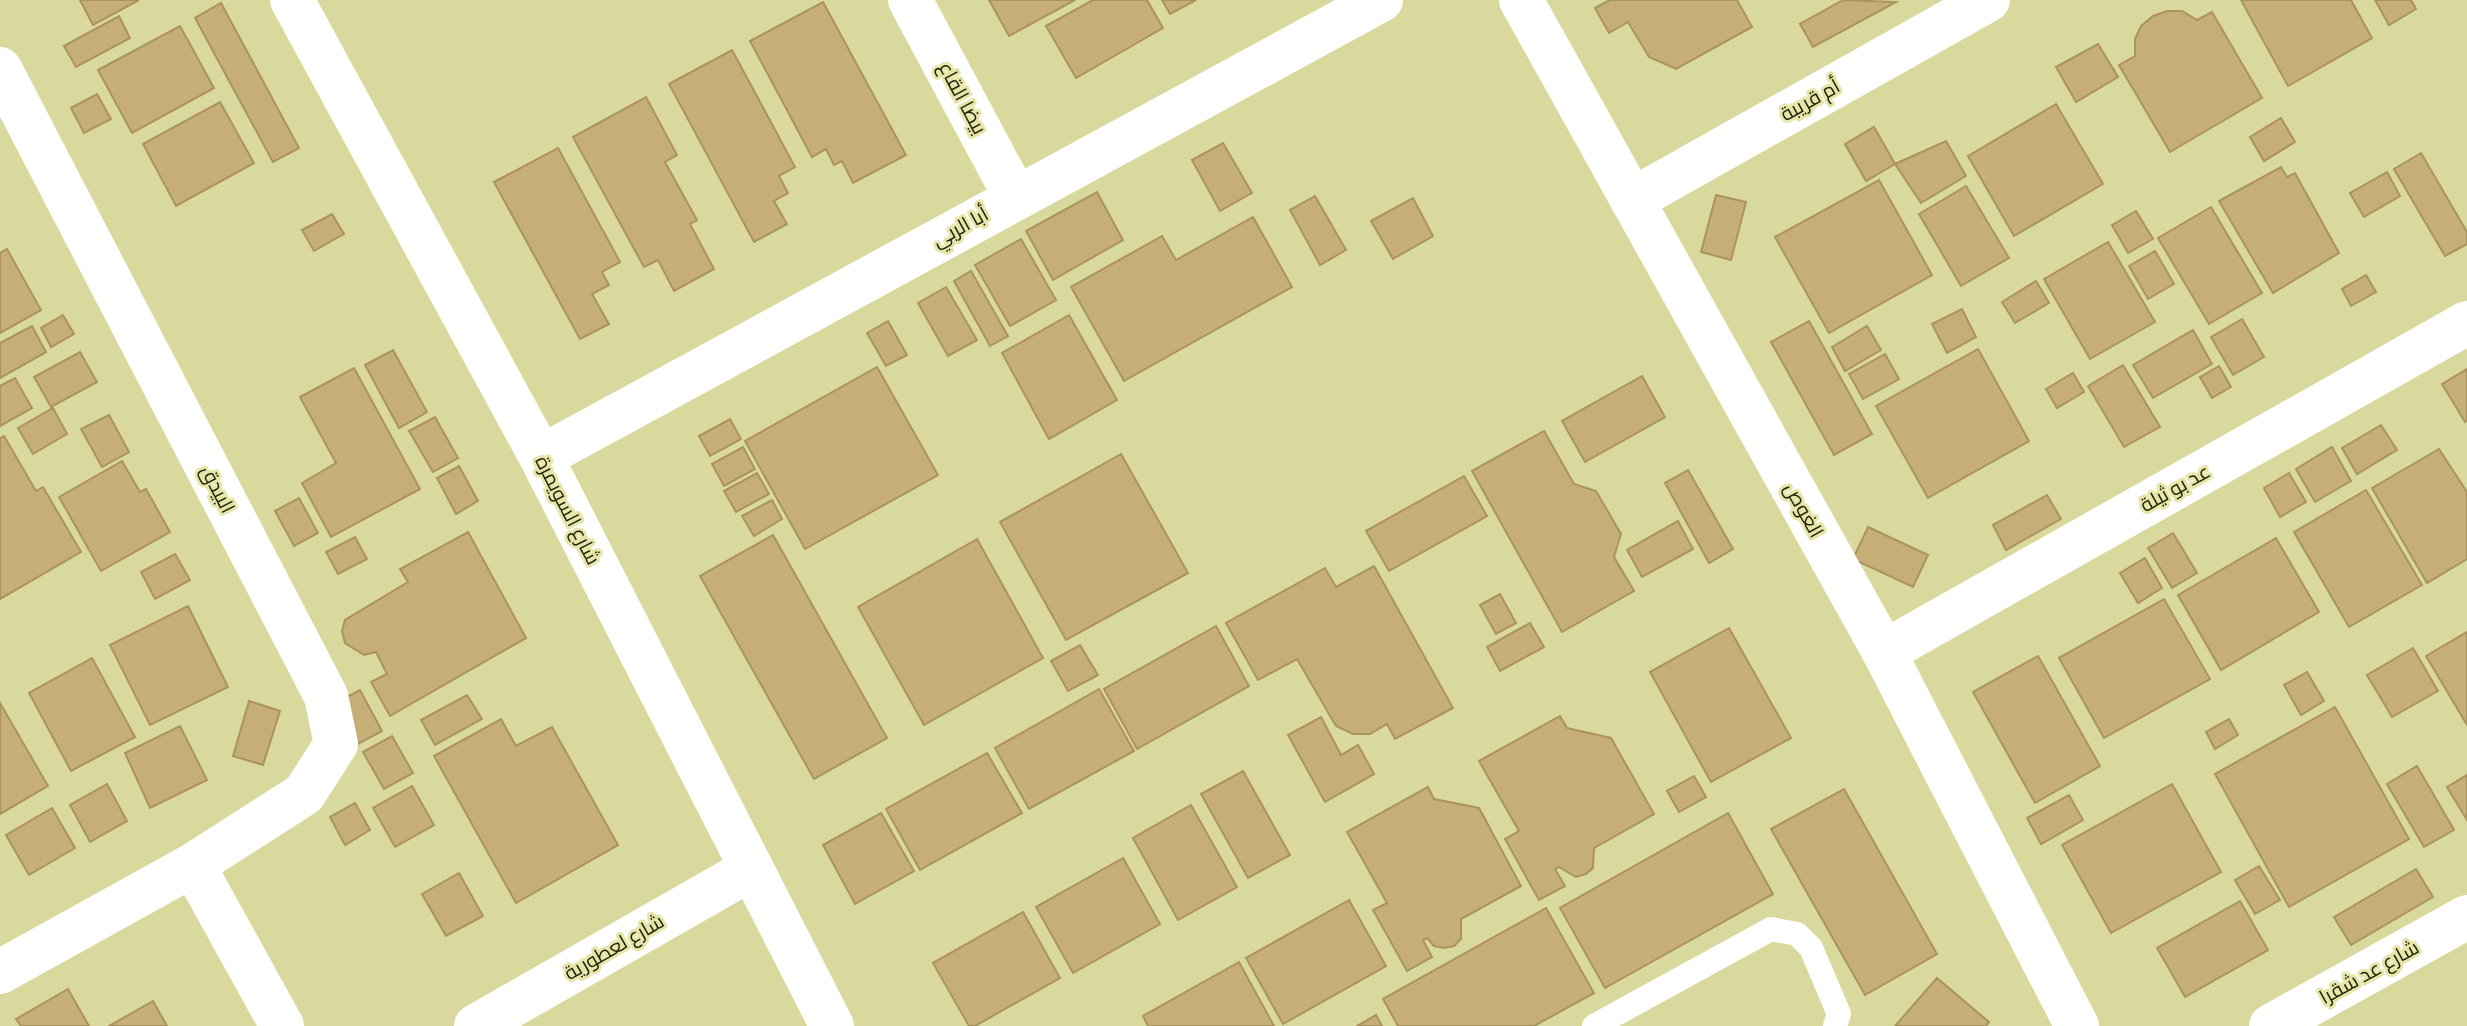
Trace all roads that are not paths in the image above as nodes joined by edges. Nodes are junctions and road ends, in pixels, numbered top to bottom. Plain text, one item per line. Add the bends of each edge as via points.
1 (292, 0) edge
2 (910, 0) edge
3 (1381, 0) edge
4 (1521, 0) edge
5 (1988, 0) edge
6 (0, 69) edge
7 (1015, 196) junction
8 (1632, 200) junction
9 (2467, 323) edge
10 (541, 457) junction
11 (1884, 652) junction
12 (193, 865) junction
13 (751, 869) junction
14 (2467, 917) edge
15 (0, 972) edge
16 (282, 1026) edge
17 (476, 1026) edge
18 (832, 1026) edge
19 (1594, 1026) edge
20 (1835, 1026) edge
21 (2077, 1026) edge
22 (2271, 1026) edge

1 - 10 street, شارع السويمرة
2 - 7 street, بيضا القاع
3 - 7 street, أبا الربي
4 - 8 street, الغوص
5 - 8 street, أم قريبة
6 - 12 street, البيدق via 326,696 336,744 304,794
7 - 10 street, أبا الربي
8 - 11 street, الغوص
9 - 11 street, عد بو ثيلة
10 - 13 street, شارع السويمرة
11 - 21 street, الغوص
12 - 15 street, البيدق
12 - 16 street
13 - 17 street, شارع لعطورية
13 - 18 street, شارع السويمرة
14 - 22 street, شارع عد شقرا
19 - 20 lane via 1771,929 1797,934 1811,948 1839,1014

